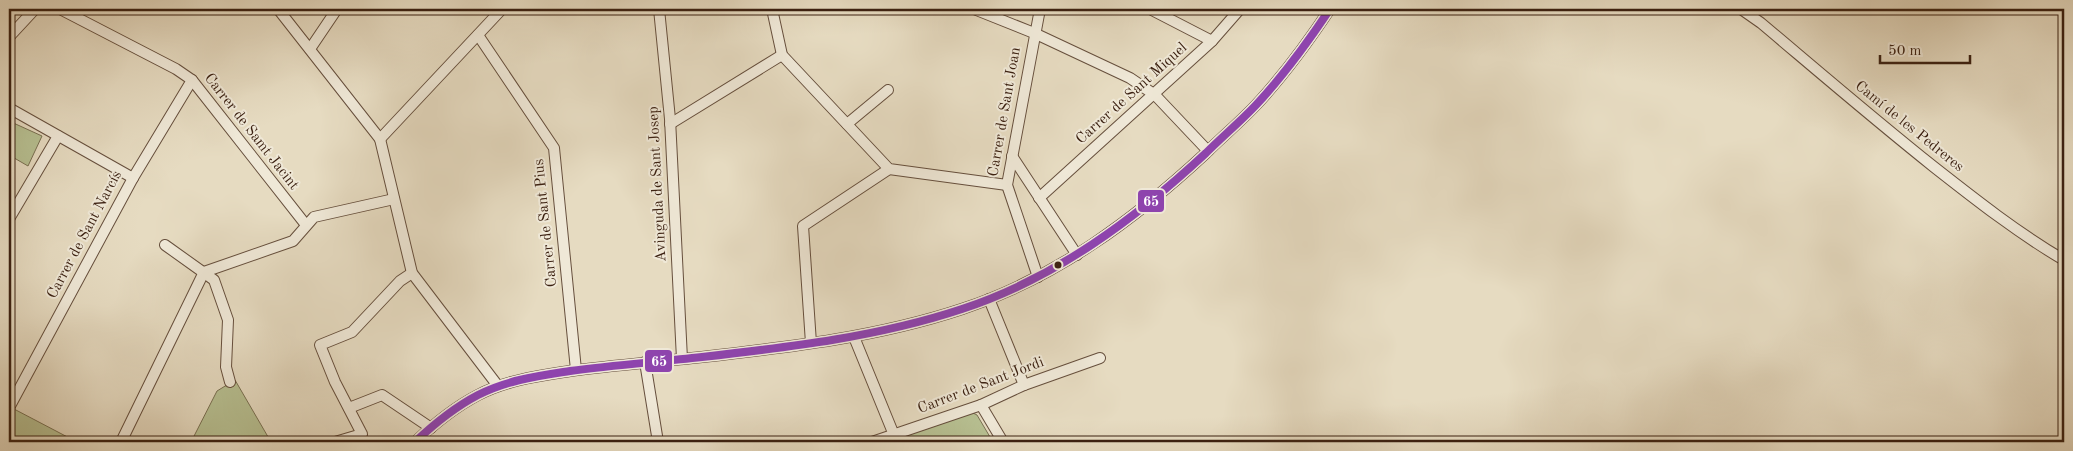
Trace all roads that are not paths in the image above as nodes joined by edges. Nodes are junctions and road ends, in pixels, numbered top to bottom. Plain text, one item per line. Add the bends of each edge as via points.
1 (35, 9) edge
2 (60, 9) edge
3 (278, 9) edge
4 (337, 9) edge
5 (502, 9) edge
6 (659, 9) edge
7 (772, 9) edge
8 (974, 9) edge
9 (1040, 9) edge
10 (1150, 9) edge
11 (1240, 9) edge
12 (1330, 9) edge
13 (1741, 9) edge
14 (1034, 33) junction
15 (478, 35) junction
16 (9, 37) edge
17 (1212, 41) junction
18 (310, 49) junction
19 (782, 55) junction
20 (192, 80) junction
21 (888, 90) dead end
22 (1154, 95) junction
23 (9, 108) edge
24 (670, 124) junction
25 (847, 124) junction
26 (58, 136) junction
27 (380, 139) junction
28 (1208, 151) junction
29 (1012, 156) junction
30 (889, 168) junction
31 (133, 178) junction
32 (1007, 184) junction
33 (1039, 198) junction
34 (394, 199) junction
35 (9, 219) edge
36 (306, 225) junction
37 (165, 244) dead end
38 (1077, 255) junction
39 (2064, 260) edge
40 (204, 272) junction
41 (412, 273) junction
42 (1038, 277) junction
43 (989, 299) junction
44 (854, 337) junction
45 (811, 343) junction
46 (1100, 358) dead end
47 (682, 359) junction
48 (646, 362) junction
49 (576, 370) junction
50 (230, 382) dead end
51 (1024, 385) junction
52 (498, 386) junction
53 (981, 405) junction
54 (9, 408) edge
55 (349, 408) junction
56 (431, 428) junction
57 (894, 435) junction
58 (121, 442) edge
59 (336, 442) edge
60 (415, 442) edge
61 (658, 442) edge
62 (872, 442) edge
63 (1003, 442) edge

1 - 16 street
2 - 20 street, Carrer de Samt Jacint
3 - 18 street
4 - 18 street
5 - 15 street
6 - 24 street, Avinguda de Sant Josep
7 - 19 street
8 - 14 street
9 - 14 street, Carrer de Sant Joan
10 - 17 street
11 - 17 street, Carrer de Sant Miquel
12 - 28 street via 1256,105
13 - 39 street, Camí de les Pedreres via 1971,196
14 - 22 street via 1130,78
14 - 29 street, Carrer de Sant Joan
15 - 27 street
15 - 49 street, Carrer de Sant Pius via 554,148
17 - 22 street, Carrer de Sant Miquel
18 - 27 street
19 - 24 street
19 - 25 street
20 - 31 street, Carrer de Sant Narcís
20 - 36 street, Carrer de Samt Jacint
21 - 25 street
22 - 28 street
22 - 33 street, Carrer de Sant Miquel
23 - 26 street
24 - 47 street, Avinguda de Sant Josep
25 - 30 street
26 - 31 street
26 - 35 street
27 - 34 street
28 - 38 street via 1150,203
29 - 32 street, Carrer de Sant Joan
29 - 33 street
30 - 32 street
30 - 45 street via 803,226
31 - 54 street, Carrer de Sant Narcís
32 - 42 street, Carrer de Sant Joan
33 - 38 street
34 - 36 street via 314,216
34 - 41 street
36 - 40 street via 293,241
37 - 40 street
38 - 42 street
40 - 50 street via 214,280 228,320 226,367
40 - 58 street
41 - 52 street
41 - 55 street via 400,281 352,332 320,345
42 - 43 street
43 - 44 street via 932,318
43 - 51 street
44 - 45 street
44 - 57 street
45 - 47 street
46 - 51 street, Carrer de Sant Jordi
47 - 48 street
48 - 49 street
48 - 61 street
49 - 52 street
51 - 53 street, Carrer de Sant Jordi
52 - 56 street via 459,406
53 - 57 street, Carrer de Sant Jordi
53 - 63 street
55 - 56 street via 382,395
55 - 59 street via 362,434
56 - 60 street
57 - 62 street, Carrer de Sant Jordi

